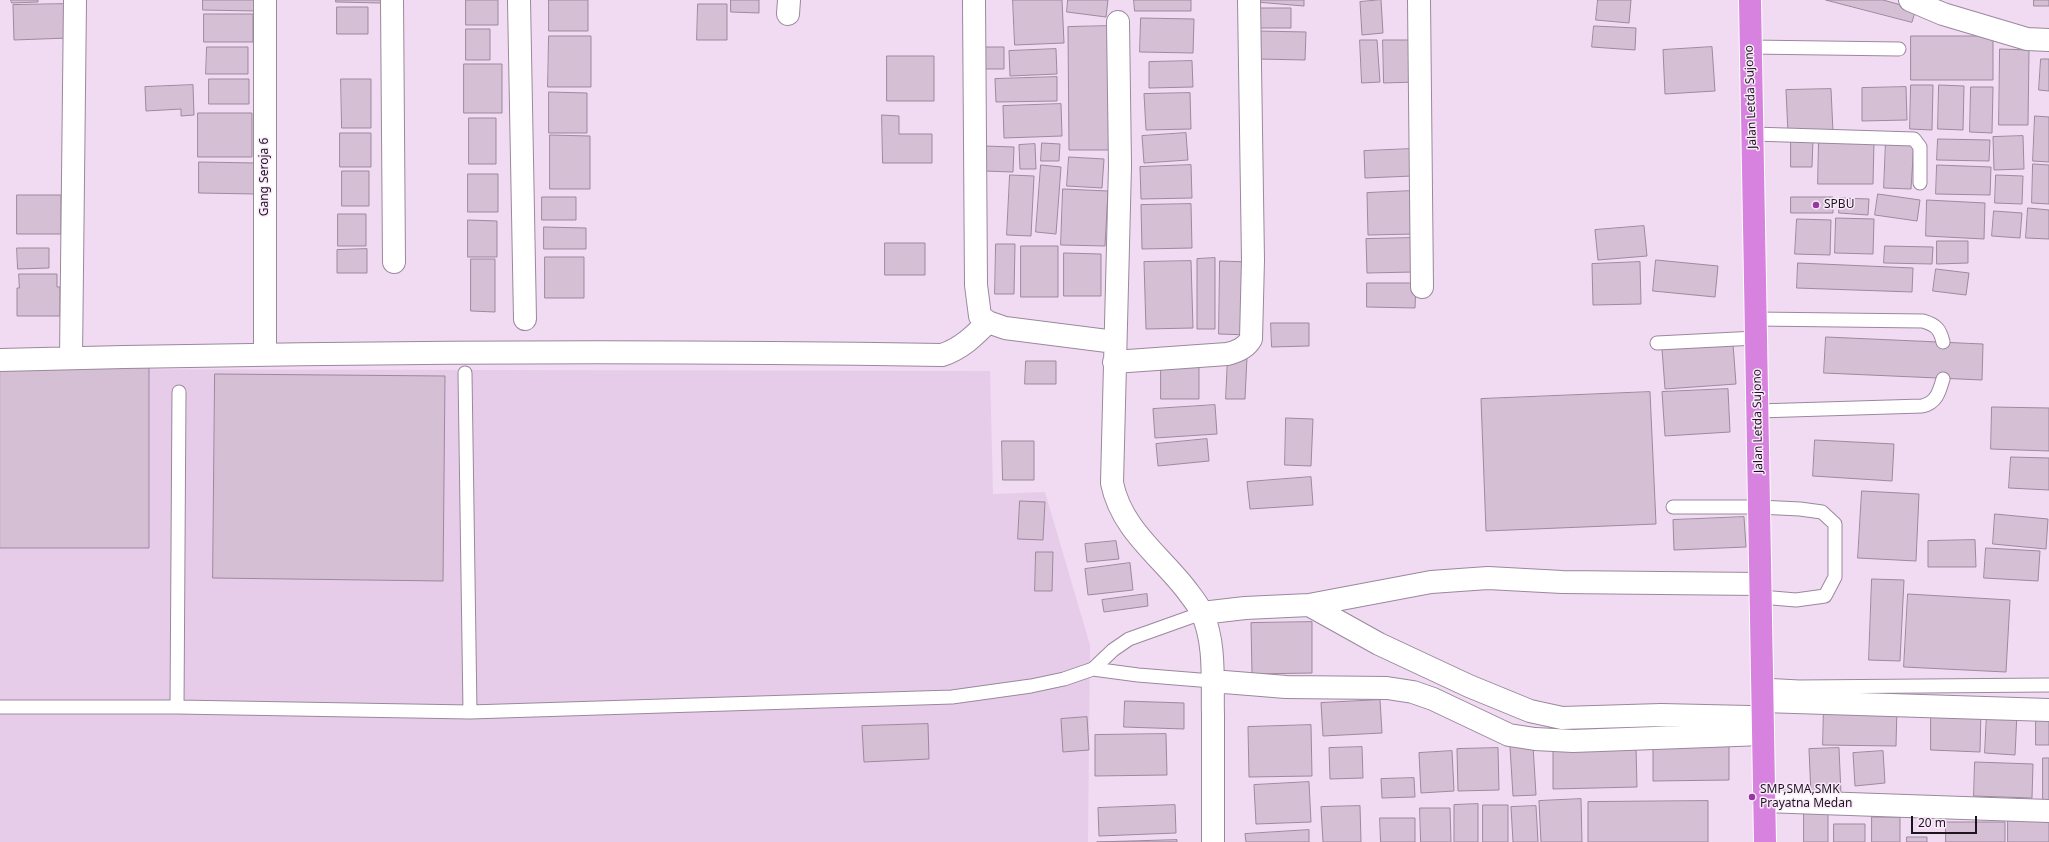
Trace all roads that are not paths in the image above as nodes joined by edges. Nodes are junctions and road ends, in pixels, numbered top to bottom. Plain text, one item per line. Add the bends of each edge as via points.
1 (75, 0) edge
2 (265, 0) edge
3 (392, 0) edge
4 (519, 0) edge
5 (974, 0) edge
6 (1249, 0) edge
7 (1419, 0) edge
8 (1750, 0) edge
9 (1910, 0) edge
10 (1118, 22) dead end
11 (2049, 40) edge
12 (1750, 47) junction
13 (1899, 49) dead end
14 (1753, 134) junction
15 (1920, 183) dead end
16 (394, 262) dead end
17 (1422, 287) dead end
18 (525, 319) dead end
19 (988, 322) junction
20 (1756, 329) junction
21 (1943, 342) dead end
22 (1657, 343) dead end
23 (1114, 352) junction
24 (265, 354) junction
25 (71, 358) junction
26 (0, 360) edge
27 (465, 373) dead end
28 (1943, 379) dead end
29 (179, 392) dead end
30 (1758, 411) junction
31 (1673, 507) dead end
32 (1759, 507) junction
33 (1761, 590) junction
34 (1309, 605) junction
35 (1202, 613) junction
36 (1094, 669) junction
37 (1212, 681) junction
38 (2049, 685) edge
39 (1758, 701) junction
40 (0, 707) edge
41 (177, 707) junction
42 (2049, 710) edge
43 (470, 712) junction
44 (1763, 734) junction
45 (1764, 801) junction
46 (2049, 811) edge
47 (1213, 842) edge
48 (1765, 842) edge

1 - 25 street
2 - 24 street, Gang Seroja 6
3 - 16 street
4 - 18 street
5 - 19 street via 976,285 980,316
6 - 23 street via 1253,260 1251,339 1236,352 1227,354
7 - 17 street
8 - 12 highway, Jalan Letda Sujono
9 - 11 street via 1944,14 2027,39
10 - 23 street via 1120,166
12 - 13 lane
12 - 14 highway, Jalan Letda Sujono
14 - 15 lane via 1914,139 1920,146
14 - 20 highway, Jalan Letda Sujono
19 - 23 street
19 - 24 street via 967,342 953,352 942,355 710,352
20 - 21 lane via 1923,321 1936,326 1941,332
20 - 22 lane
20 - 30 highway, Jalan Letda Sujono
23 - 35 street via 1111,466 1114,496 1132,529 1178,580
24 - 25 street
25 - 26 street
27 - 43 lane
28 - 30 lane via 1936,398 1930,404 1922,406
29 - 41 lane
30 - 32 highway, Jalan Letda Sujono
31 - 32 lane
32 - 33 highway, Jalan Letda Sujono
32 - 33 lane via 1822,512 1835,524 1835,577 1825,596 1796,600
33 - 34 street via 1488,578 1430,582
33 - 39 highway, Jalan Letda Sujono
34 - 35 street
34 - 39 street via 1379,644 1469,686 1530,711 1562,718 1661,715
35 - 36 lane via 1129,639 1113,650
35 - 37 street via 1210,642
36 - 37 lane
36 - 43 lane via 1031,686 952,696
37 - 44 street via 1286,687 1387,688 1414,692 1433,698 1509,735 1535,740
37 - 47 street
38 - 39 lane via 1799,687
39 - 42 street
39 - 44 highway, Jalan Letda Sujono
40 - 41 lane
41 - 43 lane
44 - 45 highway, Jalan Letda Sujono
45 - 46 street
45 - 48 highway, Jalan Letda Sujono

